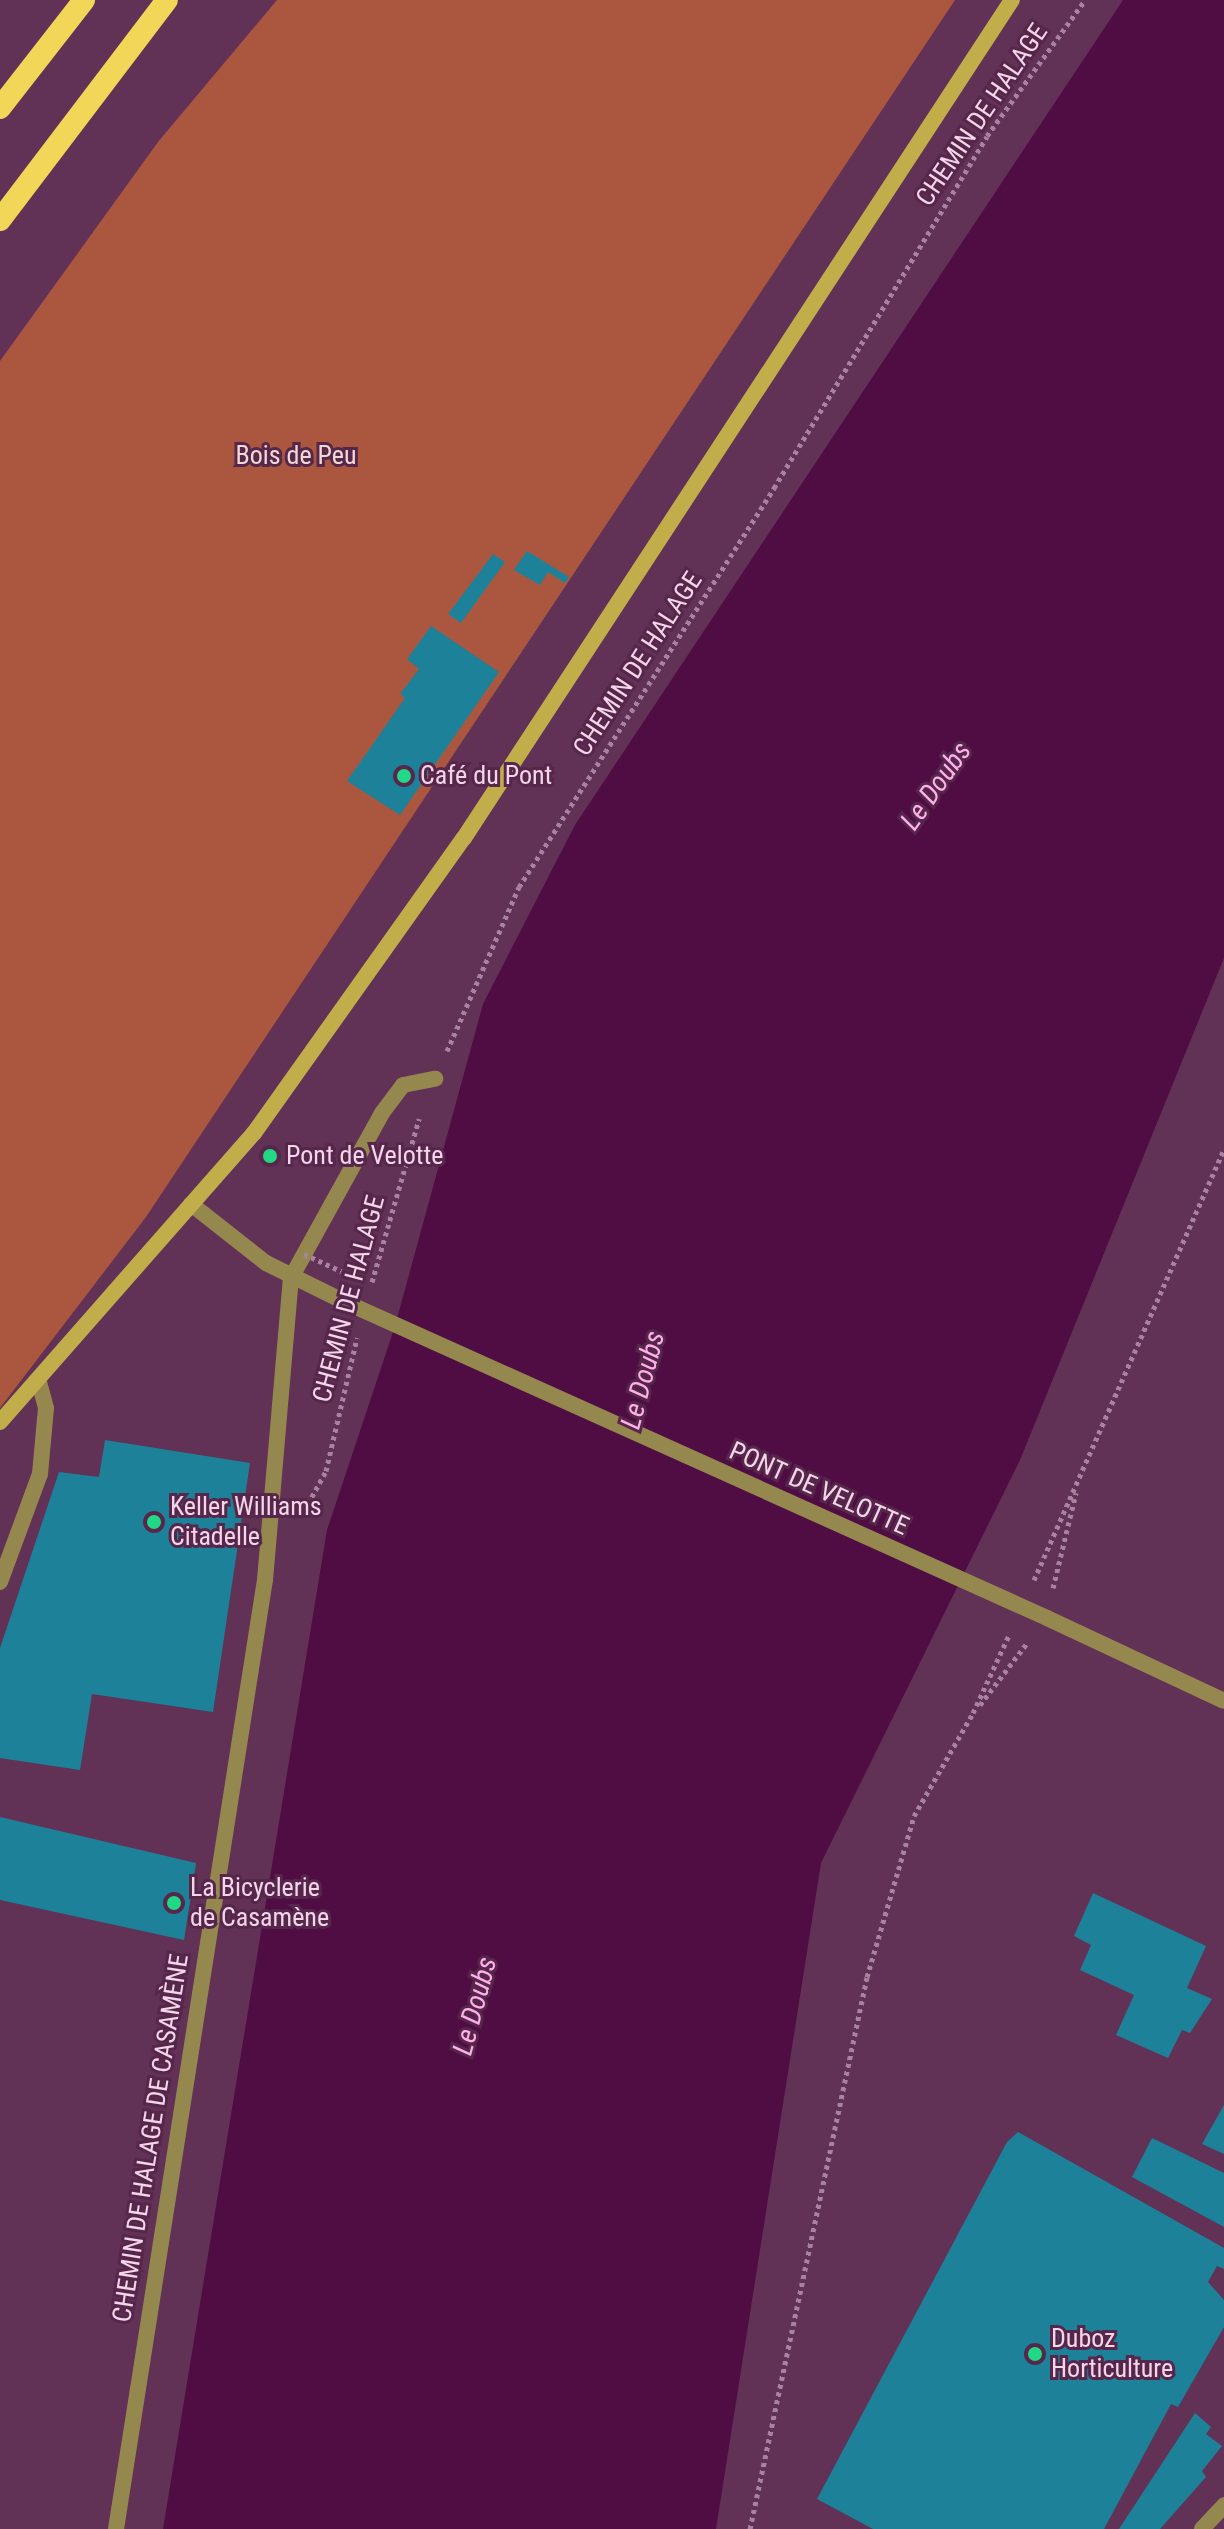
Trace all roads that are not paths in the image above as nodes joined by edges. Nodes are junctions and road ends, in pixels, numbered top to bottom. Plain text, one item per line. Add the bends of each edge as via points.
1 (84, 0) edge
2 (167, 0) edge
3 (1012, 0) edge
4 (0, 108) edge
5 (0, 220) edge
6 (435, 1079) road end
7 (191, 1204) junction
8 (291, 1278) junction
9 (38, 1379) junction
10 (0, 1422) edge
11 (1, 1574) edge
12 (1224, 1701) edge
13 (1224, 2505) edge
14 (116, 2529) edge
15 (1202, 2529) edge

1 - 4 highway
2 - 5 highway
3 - 7 main road via 464,838 254,1133
6 - 8 street via 403,1085 382,1113
7 - 8 street, PONT DE VELOTTE via 243,1248
7 - 9 main road
8 - 12 street, PONT DE VELOTTE, bridge
8 - 14 street, CHEMIN DE HALAGE DE CASAMÈNE via 265,1580
9 - 10 main road
9 - 11 street via 46,1408 40,1474
13 - 15 street

